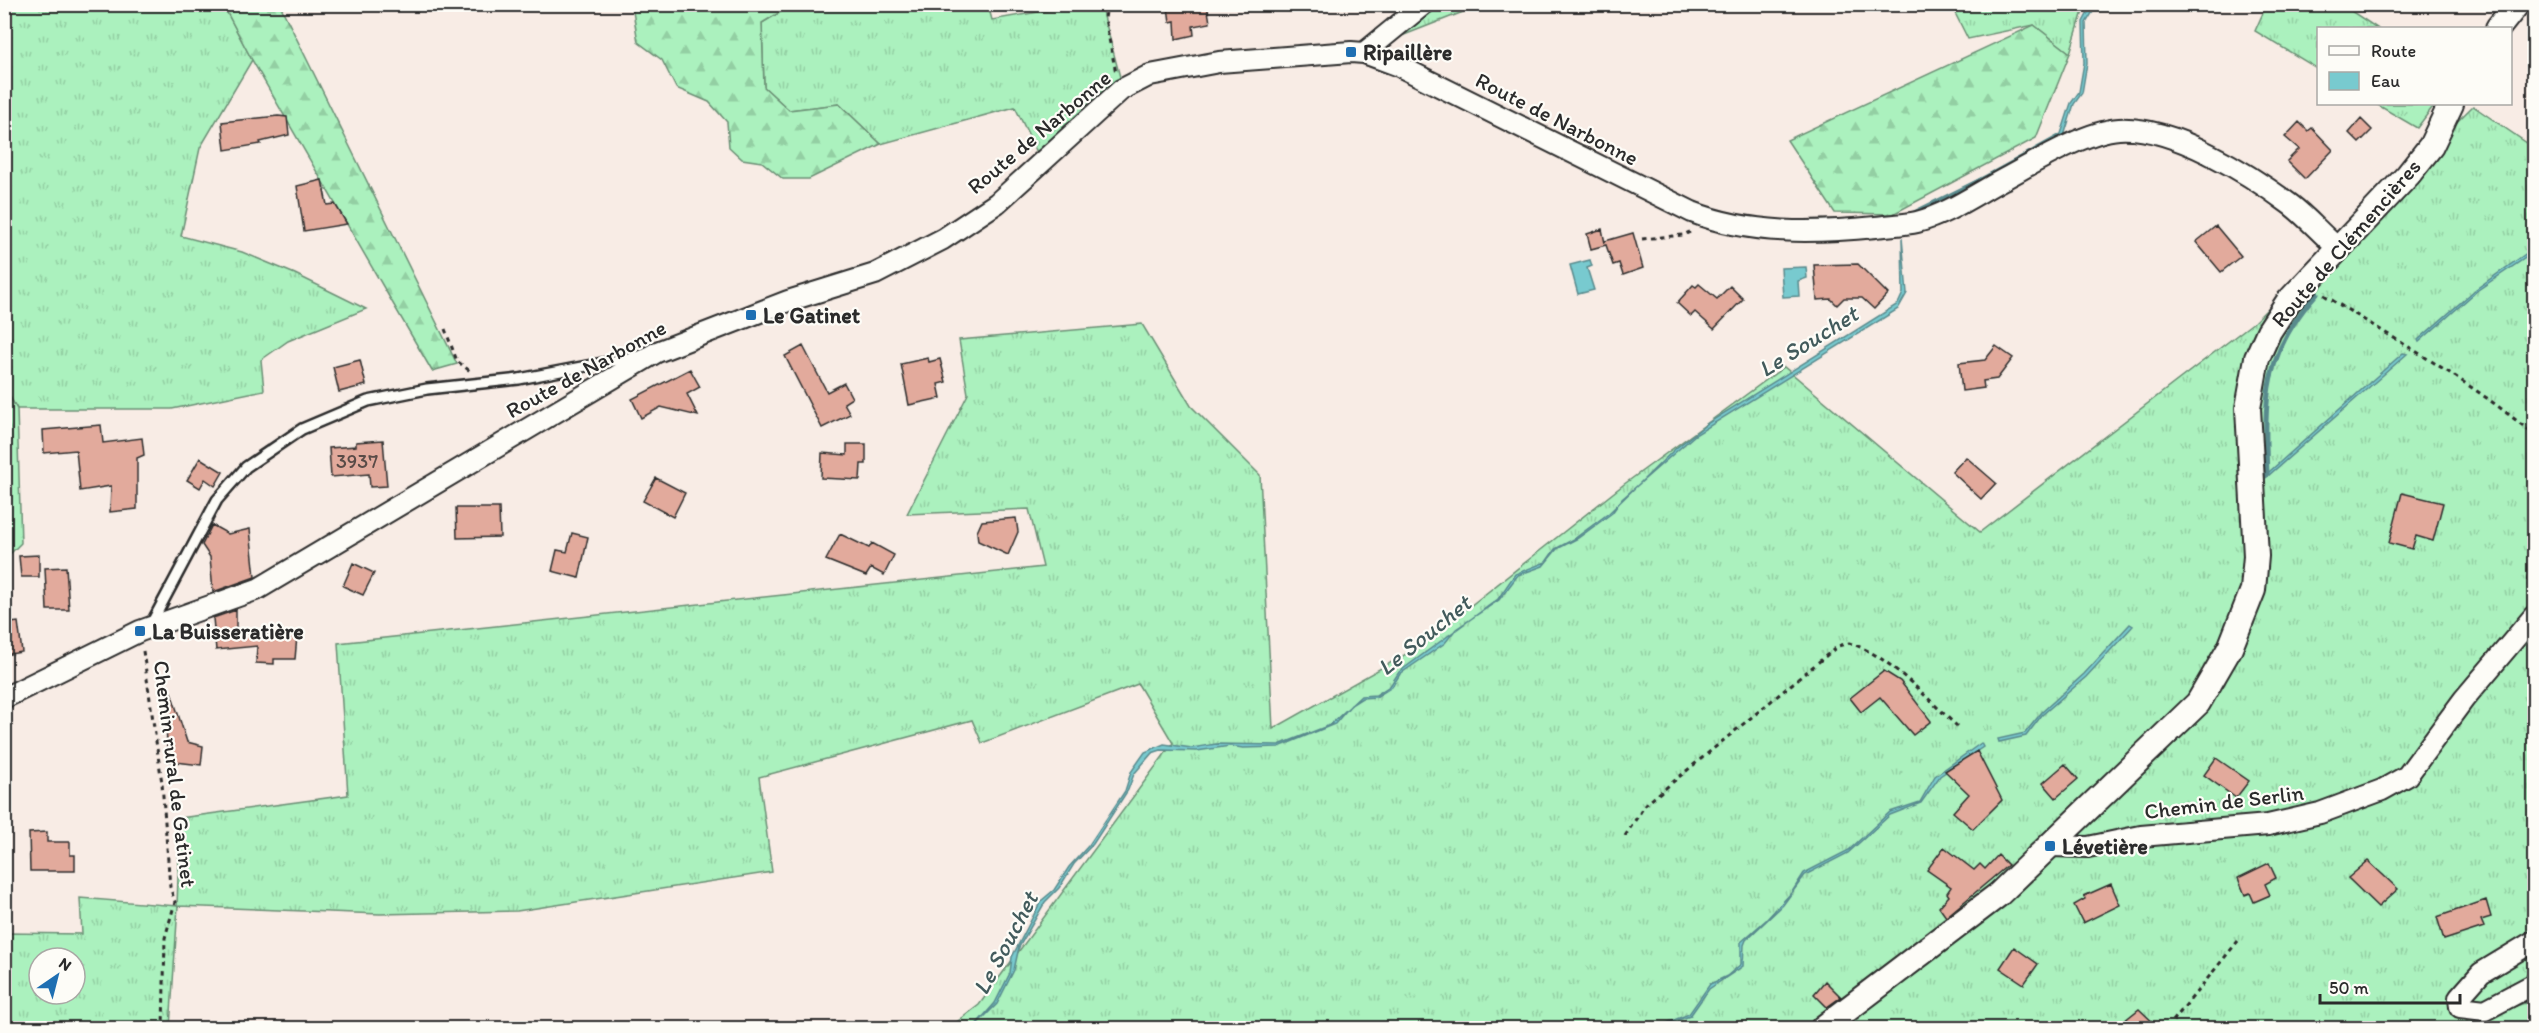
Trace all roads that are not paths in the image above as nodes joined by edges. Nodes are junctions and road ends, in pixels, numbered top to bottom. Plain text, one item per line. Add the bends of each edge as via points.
1 (1424, 4) edge
2 (2517, 4) edge
3 (2499, 27) edge
4 (1364, 53) junction
5 (2451, 105) edge
6 (2338, 248) junction
7 (657, 352) junction
8 (2535, 616) edge
9 (145, 629) junction
10 (4, 698) edge
11 (2076, 821) junction
12 (2050, 846) junction
13 (2088, 847) junction
14 (2535, 940) edge
15 (2535, 984) edge
16 (1823, 1029) edge

1 - 4 street
2 - 3 street
4 - 6 street, Route de Narbonne via 1399,66 1661,198 1713,220 1767,229 1826,232 1917,222 2056,152 2118,129 2172,137 2208,153 2291,206
4 - 7 street, Route de Narbonne via 1219,62 1150,75 1121,90 996,203 943,239 875,274 779,305
5 - 6 street, Route de Clémencières via 2431,146
6 - 11 street, Route de Clémencières via 2269,331 2258,357 2248,408 2256,556 2253,590 2240,625 2198,704
7 - 9 street, Route de Narbonne via 258,590
7 - 9 lane via 368,401 302,429 246,467 217,500
8 - 13 street, Chemin de Serlin via 2464,699 2407,776 2382,790 2320,813 2268,825 2141,836
9 - 10 street, Route de Narbonne
11 - 12 street, Route de Clémencières
11 - 13 street
12 - 13 street, Chemin de Serlin
12 - 16 street, Route de Clémencières via 1963,924
14 - 15 street via 2481,973 2459,998 2460,1007 2485,1010

